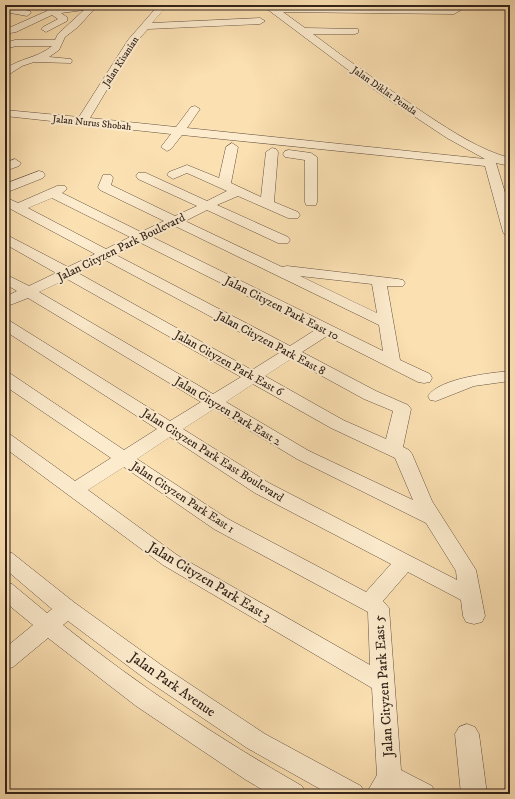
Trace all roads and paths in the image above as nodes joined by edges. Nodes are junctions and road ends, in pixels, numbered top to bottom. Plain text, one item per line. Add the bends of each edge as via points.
1 (40, 5) edge
2 (152, 5) edge
3 (163, 5) edge
4 (454, 5) edge
5 (90, 6) edge
6 (270, 7) edge
7 (322, 7) edge
8 (5, 9) edge
9 (29, 9) edge
10 (54, 11) junction
11 (260, 20) dead end
12 (5, 21) edge
13 (24, 25) junction
14 (144, 26) junction
15 (46, 29) dead end
16 (9, 31) edge
17 (304, 31) junction
18 (355, 31) dead end
19 (58, 43) junction
20 (5, 46) edge
21 (32, 60) junction
22 (67, 62) dead end
23 (5, 74) edge
24 (195, 109) dead end
25 (5, 113) edge
26 (83, 120) junction
27 (180, 130) junction
28 (218, 146) dead end
29 (232, 147) junction
30 (167, 148) dead end
31 (272, 152) junction
32 (490, 160) junction
33 (510, 162) edge
34 (39, 175) dead end
35 (174, 175) dead end
36 (142, 176) dead end
37 (107, 178) dead end
38 (224, 185) junction
39 (5, 189) edge
40 (237, 191) junction
41 (5, 201) edge
42 (311, 202) dead end
43 (267, 204) junction
44 (207, 206) junction
45 (17, 208) junction
46 (293, 215) dead end
47 (175, 221) junction
48 (510, 232) edge
49 (5, 238) edge
50 (141, 238) junction
51 (283, 240) dead end
52 (105, 255) junction
53 (273, 269) junction
54 (68, 273) junction
55 (5, 278) edge
56 (379, 281) junction
57 (398, 284) dead end
58 (28, 292) junction
59 (5, 303) edge
60 (386, 323) junction
61 (5, 324) edge
62 (326, 330) junction
63 (290, 353) junction
64 (393, 364) junction
65 (510, 376) edge
66 (253, 377) junction
67 (5, 378) edge
68 (424, 378) dead end
69 (436, 396) dead end
70 (213, 402) junction
71 (170, 429) junction
72 (5, 439) edge
73 (393, 449) junction
74 (124, 459) junction
75 (75, 490) junction
76 (433, 518) junction
77 (5, 558) edge
78 (405, 562) junction
79 (5, 590) edge
80 (471, 596) junction
81 (368, 603) junction
82 (68, 610) junction
83 (474, 616) dead end
84 (47, 626) junction
85 (5, 661) edge
86 (383, 683) junction
87 (467, 734) dead end
88 (256, 741) junction
89 (237, 762) junction
90 (384, 785) edge
91 (293, 794) edge
92 (352, 794) edge
93 (423, 794) edge
94 (474, 794) edge

1 - 10 street
2 - 3 street
3 - 6 street
3 - 14 street, Jalan Kisanian
4 - 7 street via 457,10 454,11
5 - 10 street
5 - 19 street via 75,25 61,36
6 - 7 street
6 - 17 street, Jalan Diklat Pemda
8 - 9 street
10 - 13 street
10 - 15 street via 64,20
11 - 14 street
12 - 13 street
13 - 16 street
14 - 26 street, Jalan Kisanian via 131,42
17 - 18 street
17 - 32 street, Jalan Diklat Pemda via 382,90
19 - 20 street via 15,43
19 - 21 street via 56,48 45,56
21 - 22 street
21 - 23 street via 18,64
24 - 27 street
25 - 26 street, Jalan Nurus Shobah
26 - 27 street, Jalan Nurus Shobah
27 - 30 street
27 - 32 street, Jalan Nurus Shobah via 326,147
28 - 29 street
29 - 31 street
29 - 38 street
31 - 42 street via 311,157
31 - 43 street
32 - 33 street, Jalan Diklat Pemda
32 - 48 street
34 - 39 street
35 - 38 street via 187,169
36 - 44 street
37 - 47 street via 104,187
38 - 40 street
40 - 43 street
40 - 44 street, Jalan Cityzen Park Boulevard
41 - 45 street, Jalan Cityzen Park East 8
43 - 46 street
44 - 47 street, Jalan Cityzen Park Boulevard
44 - 51 street
45 - 50 street, Jalan Cityzen Park East 10 via 58,191
45 - 52 street, Jalan Cityzen Park East 8
47 - 50 street, Jalan Cityzen Park Boulevard
47 - 53 street
49 - 54 street, Jalan Cityzen Park East 6
50 - 52 street, Jalan Cityzen Park Boulevard
50 - 62 street, Jalan Cityzen Park East 10
52 - 54 street, Jalan Cityzen Park Boulevard
52 - 63 street, Jalan Cityzen Park East 8
53 - 56 street
53 - 60 street
54 - 58 street, Jalan Cityzen Park Boulevard
54 - 66 street, Jalan Cityzen Park East 6
55 - 58 street, Jalan Cityzen Park East 2
56 - 57 street
56 - 60 street
58 - 59 street, Jalan Cityzen Park Boulevard
58 - 70 street, Jalan Cityzen Park East 2
60 - 64 street
61 - 71 street, Jalan Cityzen Park East Boulevard
62 - 63 street
62 - 64 street, Jalan Cityzen Park East 10
63 - 66 street
63 - 73 street, Jalan Cityzen Park East 8 via 370,396 402,409
64 - 68 street, Jalan Cityzen Park East 10
65 - 69 street via 468,380
66 - 70 street
66 - 73 street, Jalan Cityzen Park East 6 via 337,424
67 - 74 street, Jalan Cityzen Park East 1
70 - 71 street
70 - 76 street, Jalan Cityzen Park East 2 via 303,455
71 - 74 street
71 - 78 street, Jalan Cityzen Park East Boulevard via 262,488
72 - 75 street, Jalan Cityzen Park East 3
73 - 76 street via 403,454 423,502
74 - 75 street
74 - 81 street, Jalan Cityzen Park East 1 via 221,524
75 - 86 street, Jalan Cityzen Park East 3 via 170,560
76 - 80 street via 466,570
77 - 82 street, Jalan Park Avenue
78 - 80 street, Jalan Cityzen Park East Boulevard
78 - 81 street
79 - 84 street
80 - 83 street
81 - 86 street, Jalan Cityzen Park East 5 via 378,608
82 - 84 street
82 - 88 street, Jalan Park Avenue via 156,674
84 - 85 street
84 - 89 street
86 - 90 street, Jalan Cityzen Park East 5
87 - 94 street
88 - 89 street
88 - 92 street, Jalan Park Avenue
89 - 91 street
90 - 93 street

